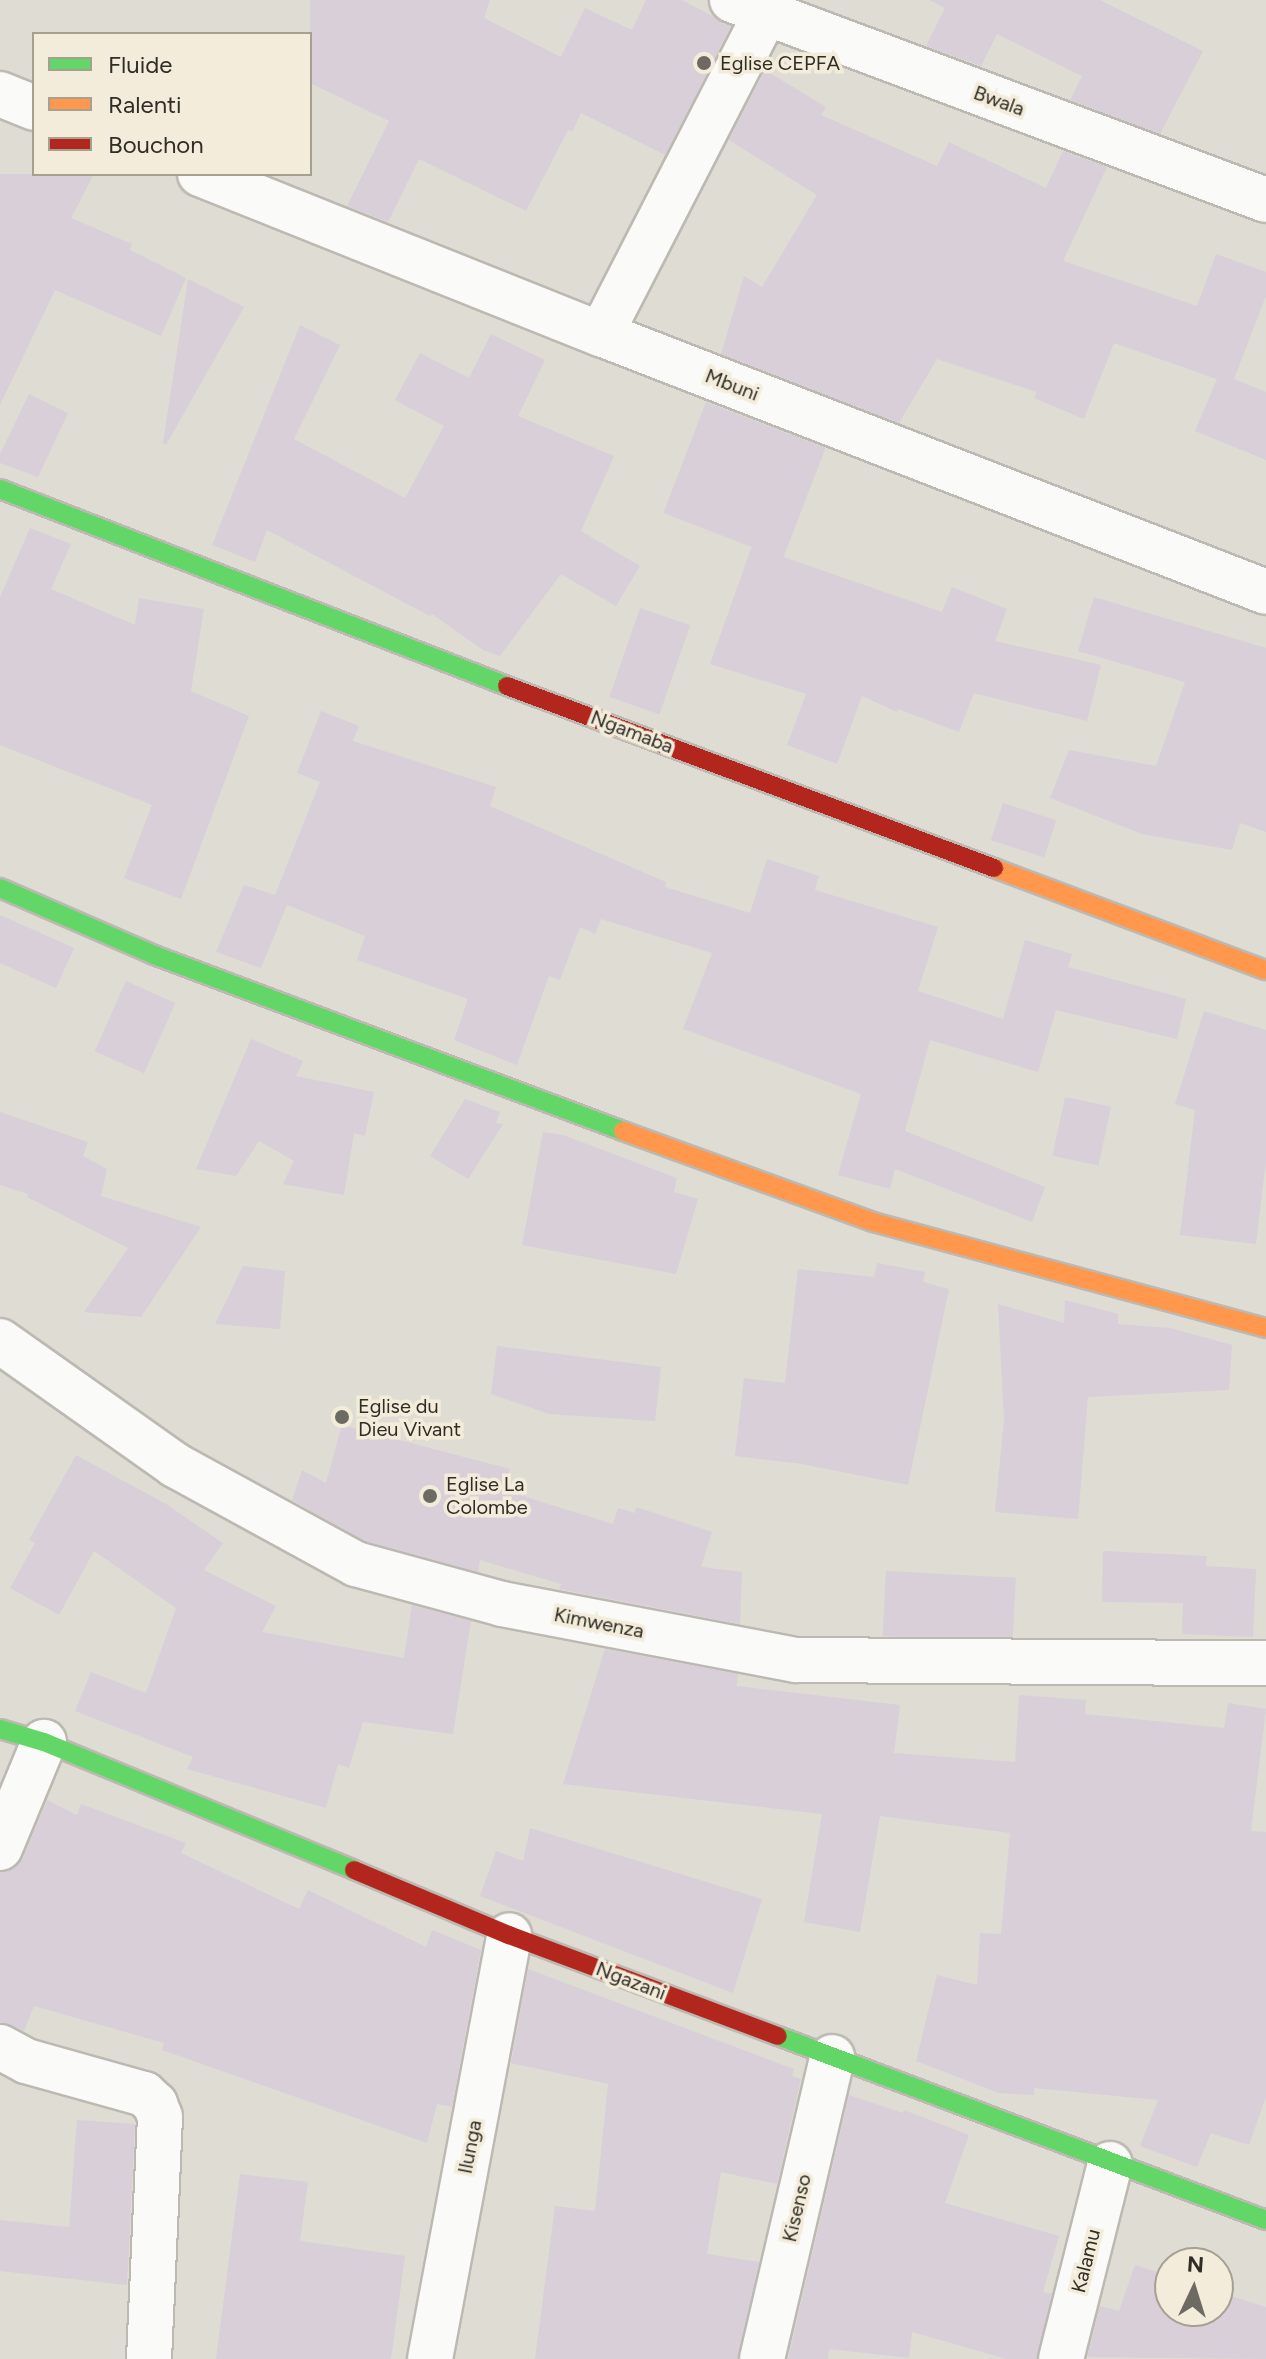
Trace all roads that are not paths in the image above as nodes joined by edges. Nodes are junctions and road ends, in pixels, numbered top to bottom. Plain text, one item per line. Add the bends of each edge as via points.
1 (757, 5) edge
2 (0, 94) edge
3 (32, 107) edge
4 (205, 176) edge
5 (1266, 200) edge
6 (601, 334) junction
7 (0, 489) edge
8 (1266, 592) edge
9 (0, 888) edge
10 (1266, 970) edge
11 (1266, 1328) edge
12 (0, 1341) edge
13 (1266, 1663) edge
14 (0, 1729) edge
15 (44, 1742) junction
16 (0, 1848) edge
17 (509, 1935) junction
18 (0, 2047) edge
19 (832, 2057) junction
20 (1110, 2164) junction
21 (1266, 2220) edge
22 (149, 2359) edge
23 (430, 2359) edge
24 (762, 2359) edge
25 (1061, 2359) edge

1 - 5 street, Bwala
1 - 6 street
2 - 3 street
4 - 6 street, Mbuni
6 - 8 street, Mbuni
7 - 10 street, Ngamaba via 404,647
9 - 11 street via 154,955 772,1187 873,1222
12 - 13 street, Kimwenza via 175,1465 356,1564 502,1604 796,1660
14 - 15 street, Ngazani
15 - 16 street
15 - 17 street, Ngazani
17 - 19 street, Ngazani
17 - 23 street, Ilunga
18 - 22 street via 26,2061 144,2094 155,2104 160,2117
19 - 20 street, Ngazani
19 - 24 street, Kisenso
20 - 21 street, Ngazani
20 - 25 street, Kalamu

